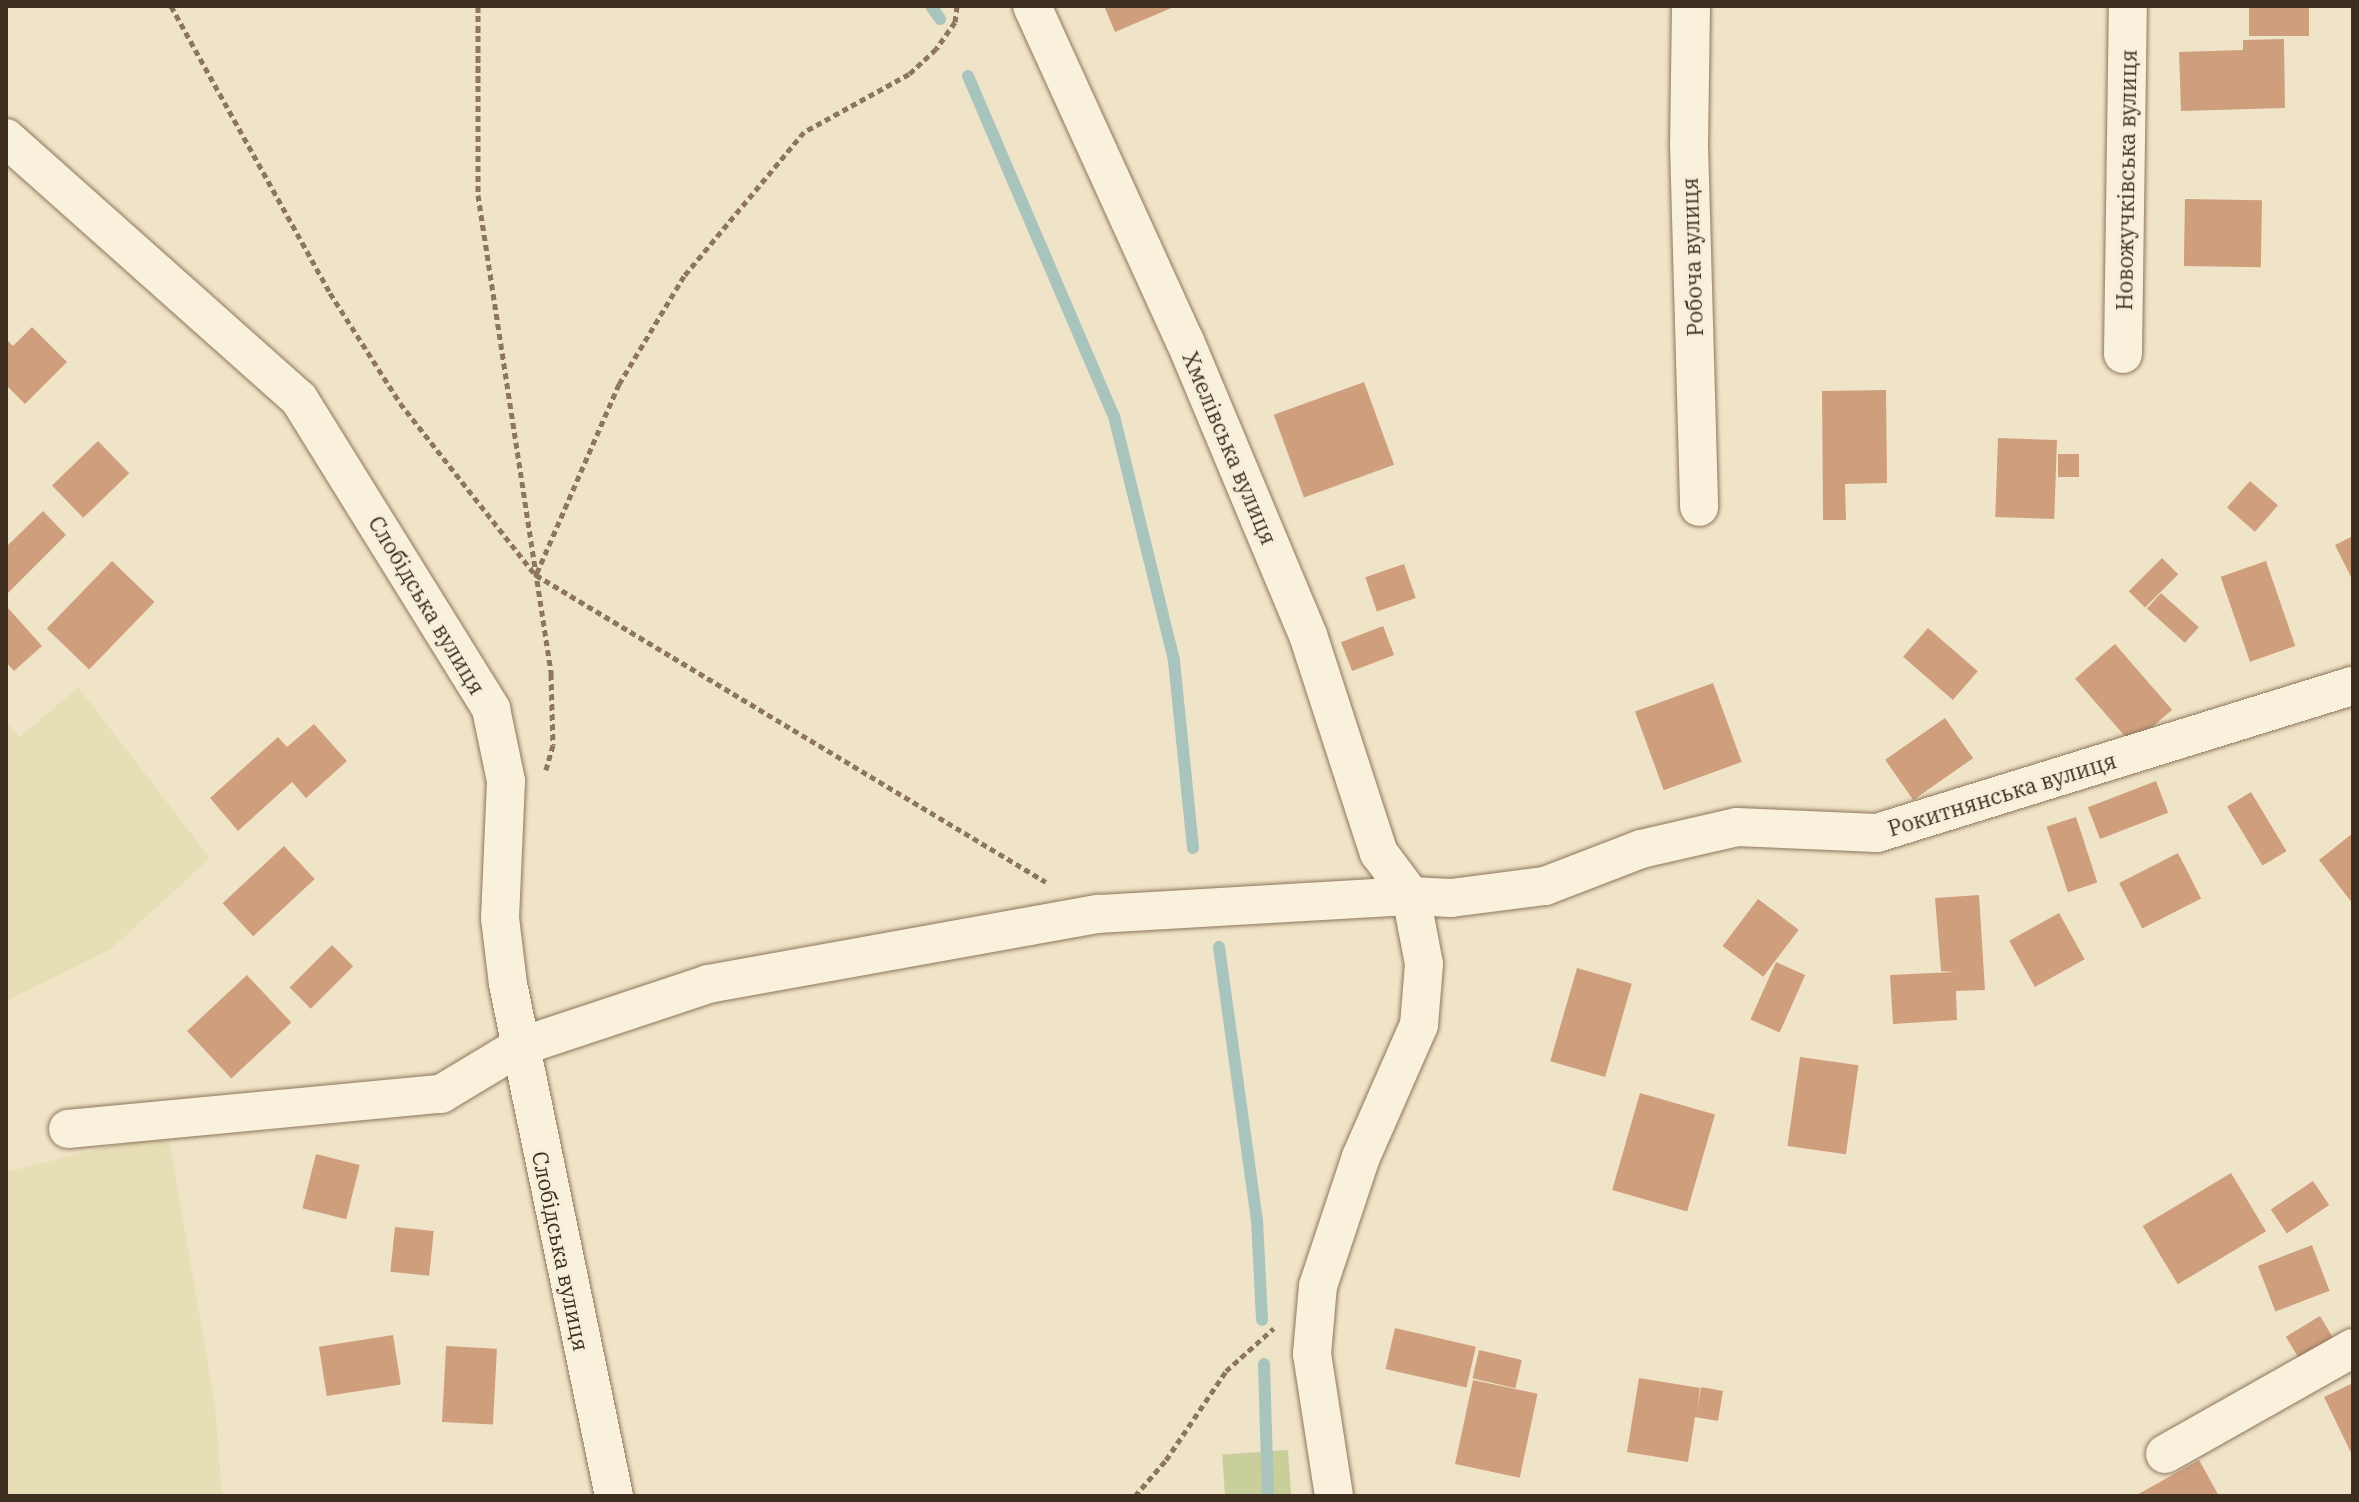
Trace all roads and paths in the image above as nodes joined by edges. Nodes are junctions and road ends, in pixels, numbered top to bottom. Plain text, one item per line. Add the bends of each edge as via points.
1 (171, 6) edge
2 (478, 6) edge
3 (957, 6) edge
4 (1032, 6) edge
5 (1691, 6) edge
6 (2128, 6) edge
7 (6, 138) edge
8 (2123, 354) dead end
9 (1699, 507) dead end
10 (536, 575) junction
11 (2353, 686) edge
12 (542, 782) dead end
13 (1411, 896) junction
14 (1098, 914) junction
15 (519, 1047) junction
16 (68, 1129) dead end
17 (1318, 1286) junction
18 (2353, 1348) edge
19 (2165, 1454) dead end
20 (614, 1496) edge
21 (1135, 1496) edge
22 (1334, 1496) edge

1 - 10 path via 330,293 400,403
2 - 10 path via 478,195
3 - 10 path via 955,22 936,49 909,74 804,132 684,276 619,384
4 - 13 street, Хмелівська вулиця via 1185,341 1308,635 1379,853
5 - 9 street, Робоча вулиця via 1689,144
6 - 8 street, Новожучківська вулиця
7 - 15 street, Слобідська вулиця via 299,399 454,643 491,709 506,781 500,918
10 - 12 path via 551,674 553,745
10 - 14 path
11 - 13 street, Рокитнянська вулиця via 1877,833 1737,827 1641,849 1545,886 1451,898
13 - 14 street, Рокитнянська вулиця
13 - 17 street via 1424,964 1419,1025 1361,1157
14 - 15 street, Рокитнянська вулиця via 708,984
15 - 16 street, Рокитнянська вулиця via 441,1094
15 - 20 street, Слобідська вулиця
17 - 21 path via 1226,1371
17 - 22 street via 1312,1354
18 - 19 street

